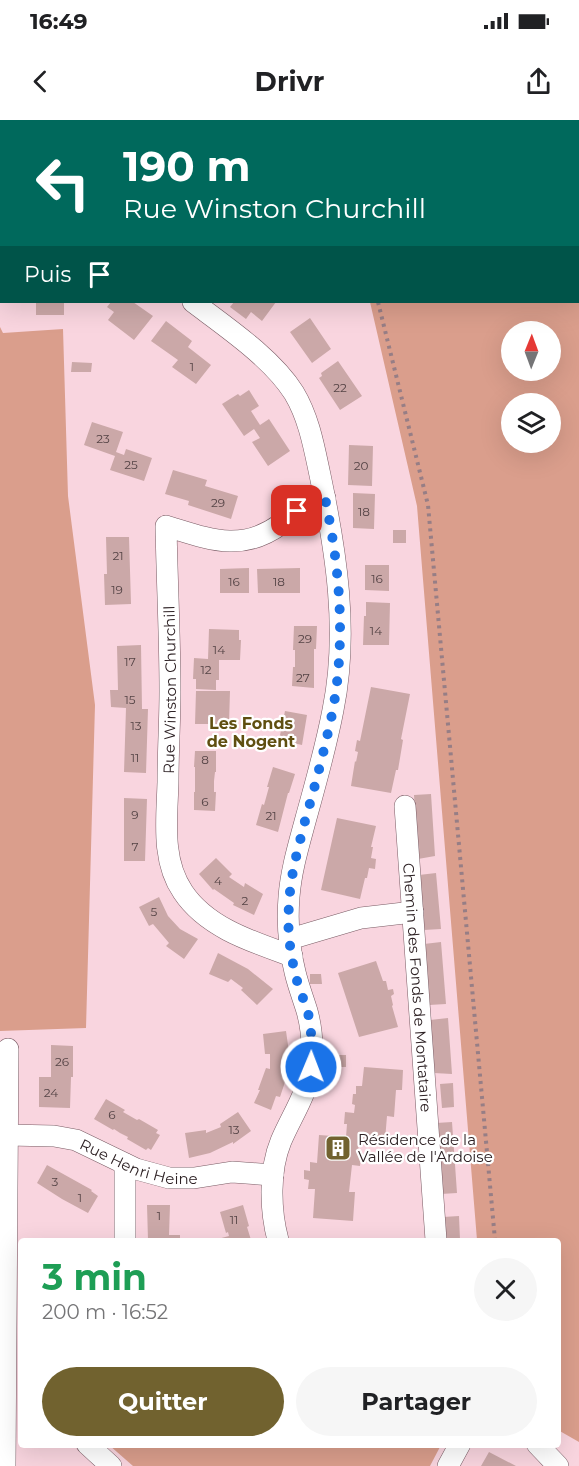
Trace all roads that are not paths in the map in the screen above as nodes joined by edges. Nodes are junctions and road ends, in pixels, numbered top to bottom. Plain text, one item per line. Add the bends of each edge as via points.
1 (194, 303) edge
2 (325, 498) junction
3 (405, 806) dead end
4 (413, 912) junction
5 (291, 947) junction
6 (8, 1049) dead end
7 (8, 1135) junction
8 (125, 1164) junction
9 (273, 1175) junction
10 (125, 1238) edge
11 (278, 1238) edge
12 (436, 1238) edge
13 (14, 1377) edge
14 (91, 1448) edge
15 (458, 1448) edge
16 (541, 1448) edge
17 (5, 1466) edge
18 (111, 1466) edge
19 (448, 1466) edge
20 (558, 1466) edge

1 - 2 street via 258,354 294,394 310,431
2 - 5 street via 340,610 339,672 329,730 294,863 288,909
2 - 5 street, Rue Winston Churchill via 306,504 275,528 235,542 166,526 170,691 166,825 172,871 191,902 226,929 254,943
3 - 4 street, Chemin des Fonds de Montataire
4 - 5 street via 361,918
4 - 12 street, Chemin des Fonds de Montataire
5 - 9 street via 310,1023 312,1055 305,1092 281,1142
6 - 7 street
7 - 8 street, Rue Henri Heine via 76,1140
7 - 13 street
8 - 9 street, Rue Henri Heine via 169,1178 232,1172
8 - 10 street
9 - 11 street
13 - 17 street
14 - 18 street
15 - 19 street
16 - 20 street

